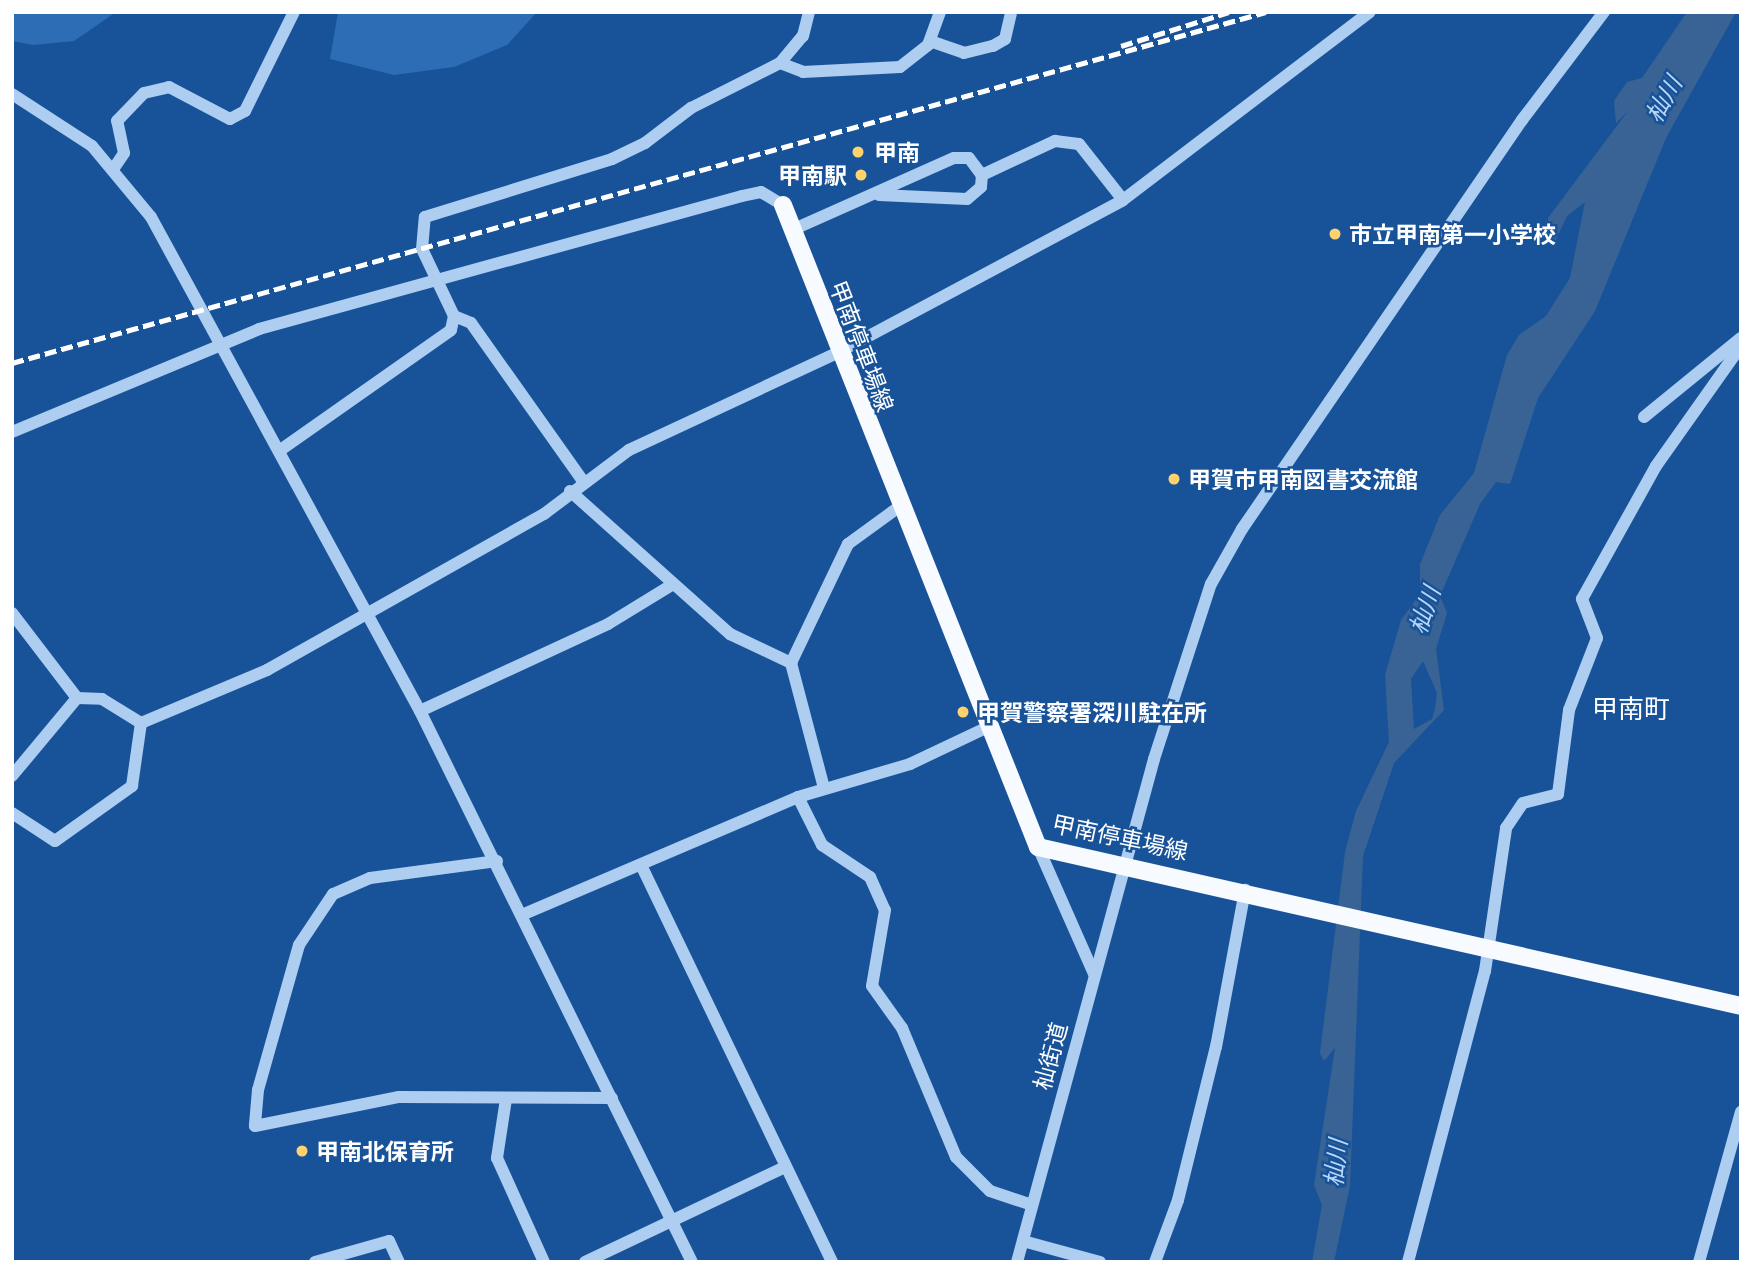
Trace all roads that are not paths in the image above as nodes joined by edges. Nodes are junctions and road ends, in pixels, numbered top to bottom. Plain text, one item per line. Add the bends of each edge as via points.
1 (294, 12) edge
2 (809, 12) edge
3 (940, 12) edge
4 (1012, 12) edge
5 (1370, 12) edge
6 (1604, 12) edge
7 (930, 41) junction
8 (780, 63) junction
9 (12, 94) edge
10 (114, 168) junction
11 (923, 173) junction
12 (982, 175) junction
13 (879, 195) junction
14 (927, 199) junction
15 (1123, 200) junction
16 (783, 205) joint
17 (792, 230) junction
18 (437, 281) junction
19 (454, 316) junction
20 (1741, 338) edge
21 (215, 344) junction
22 (1741, 346) edge
23 (838, 353) junction
24 (1644, 417) dead end
25 (12, 432) edge
26 (279, 451) junction
27 (583, 481) junction
28 (570, 491) junction
29 (899, 507) junction
30 (670, 586) junction
31 (12, 613) edge
32 (365, 614) junction
33 (791, 663) junction
34 (77, 698) junction
35 (420, 711) junction
36 (141, 723) junction
37 (988, 727) junction
38 (12, 776) edge
39 (824, 788) junction
40 (798, 797) junction
41 (12, 813) edge
42 (1038, 847) junction
43 (497, 861) junction
44 (1128, 863) junction
45 (642, 867) junction
46 (1253, 892) junction
47 (524, 914) junction
48 (1479, 945) junction
49 (1094, 974) junction
50 (1741, 1006) edge
51 (612, 1098) junction
52 (506, 1099) junction
53 (1741, 1112) edge
54 (785, 1167) junction
55 (1032, 1205) junction
56 (673, 1222) junction
57 (1023, 1241) junction
58 (1081, 1260) edge
59 (315, 1262) edge
60 (399, 1262) edge
61 (544, 1262) edge
62 (584, 1262) edge
63 (692, 1262) edge
64 (832, 1262) edge
65 (1017, 1262) edge
66 (1100, 1262) edge
67 (1154, 1262) edge
68 (1408, 1262) edge
69 (1699, 1262) edge

1 - 10 street via 245,111 230,118 169,87 144,93 117,121 124,153
2 - 8 street via 803,36
3 - 7 street
4 - 7 street via 1005,39 993,46 964,53
5 - 15 street
6 - 44 street, 杣街道 via 1522,120 1217,573 1190,636
7 - 8 street via 900,67 803,72
8 - 18 street via 691,108 612,159 425,217 422,250
9 - 10 street
10 - 21 street via 150,217
11 - 12 street via 962,158
11 - 13 street
11 - 14 street via 919,180
12 - 14 street via 981,187 967,199
12 - 15 street via 1055,141 1079,144
13 - 14 street
13 - 17 street
15 - 23 street
16 - 17 main road, 甲南停車場線
16 - 18 street via 761,192 742,196
17 - 23 main road, 甲南停車場線
18 - 19 street
18 - 21 street
19 - 26 street via 450,330
19 - 27 street via 471,323
20 - 24 street
21 - 25 street
21 - 26 street
22 - 48 street via 1656,466 1582,599 1597,638 1569,710 1559,794 1523,803 1506,828
23 - 27 street via 629,450
23 - 29 main road, 甲南停車場線
26 - 32 street
27 - 28 street
28 - 30 street
28 - 32 street via 544,514
29 - 33 street via 848,544
29 - 37 main road, 甲南停車場線
30 - 33 street via 730,634
30 - 35 street via 608,624
31 - 34 street
32 - 35 street
32 - 36 street via 267,670
33 - 39 street
34 - 36 street via 102,699
34 - 38 street
35 - 43 street
36 - 41 street via 132,786 55,841
37 - 39 street via 909,764
37 - 42 main road, 甲南停車場線
39 - 40 street
40 - 45 street
40 - 55 street via 822,845 870,877 885,910 872,986 902,1028 956,1157 990,1191
42 - 44 main road, 甲南停車場線
42 - 49 street
43 - 47 street
43 - 52 street via 370,878 333,894 299,945 258,1090 254,1126 399,1097
44 - 46 main road, 甲南停車場線
44 - 49 street, 杣街道
45 - 47 street
45 - 54 street
46 - 48 main road, 甲南停車場線
46 - 67 street via 1178,1200
47 - 51 street
48 - 50 main road, 甲南停車場線
48 - 68 street
49 - 55 street, 杣街道
51 - 52 street
51 - 56 street
52 - 61 street via 497,1158
53 - 69 street
54 - 56 street
54 - 64 street
55 - 57 street, 杣街道
56 - 62 street
56 - 63 street
57 - 58 street
57 - 65 street, 杣街道
58 - 66 street
59 - 60 street via 389,1241

